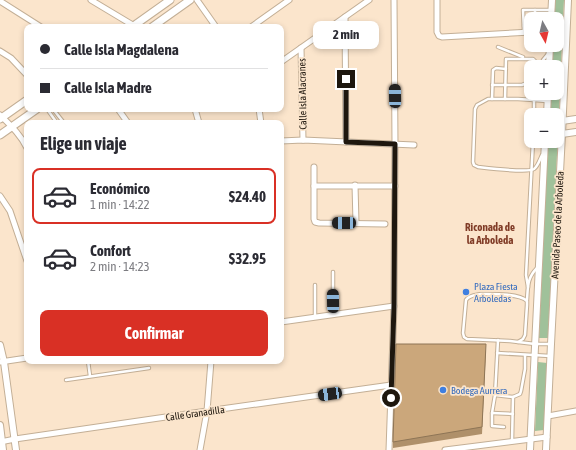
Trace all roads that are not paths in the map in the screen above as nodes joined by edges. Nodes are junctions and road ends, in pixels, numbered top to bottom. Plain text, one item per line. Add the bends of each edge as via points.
1 (91, 0) edge
2 (170, 0) edge
3 (190, 0) edge
4 (197, 0) edge
5 (289, 0) edge
6 (369, 0) edge
7 (394, 0) edge
8 (437, 0) edge
9 (552, 0) edge
10 (568, 0) edge
11 (0, 1) edge
12 (536, 10) joint
13 (551, 10) joint
14 (345, 16) junction
15 (36, 24) edge
16 (129, 24) edge
17 (138, 24) edge
18 (156, 24) edge
19 (214, 24) edge
20 (255, 24) edge
21 (524, 29) joint
22 (498, 47) dead end
23 (301, 48) junction
24 (0, 51) edge
25 (550, 53) joint
26 (525, 58) junction
27 (284, 60) edge
28 (534, 60) edge
29 (543, 60) edge
30 (550, 60) edge
31 (506, 69) junction
32 (565, 70) joint
33 (24, 72) edge
34 (524, 84) edge
35 (492, 85) junction
36 (506, 86) junction
37 (492, 99) junction
38 (505, 99) junction
39 (524, 99) edge
40 (534, 100) joint
41 (548, 101) joint
42 (24, 102) edge
43 (534, 108) edge
44 (548, 108) edge
45 (563, 108) edge
46 (32, 112) edge
47 (55, 112) edge
48 (1, 117) edge
49 (576, 119) edge
50 (62, 120) edge
51 (564, 121) edge
52 (12, 126) junction
53 (576, 132) edge
54 (564, 134) edge
55 (0, 135) edge
56 (303, 140) junction
57 (24, 141) edge
58 (284, 141) edge
59 (346, 142) junction
60 (395, 144) junction
61 (414, 145) dead end
62 (533, 148) edge
63 (543, 148) edge
64 (545, 148) edge
65 (561, 148) edge
66 (314, 167) dead end
67 (532, 170) junction
68 (314, 186) junction
69 (355, 186) junction
70 (395, 186) junction
71 (0, 196) edge
72 (356, 223) junction
73 (385, 224) dead end
74 (24, 252) edge
75 (539, 266) junction
76 (333, 272) dead end
77 (315, 285) dead end
78 (528, 287) junction
79 (527, 301) junction
80 (394, 306) junction
81 (333, 315) junction
82 (315, 317) junction
83 (284, 322) edge
84 (498, 340) junction
85 (518, 342) junction
86 (535, 344) junction
87 (551, 344) junction
88 (0, 345) edge
89 (497, 353) junction
90 (525, 355) junction
91 (534, 356) junction
92 (550, 356) junction
93 (24, 358) edge
94 (2, 362) edge
95 (88, 364) edge
96 (211, 364) edge
97 (149, 368) dead end
98 (90, 376) junction
99 (66, 380) dead end
100 (391, 386) junction
101 (495, 395) junction
102 (513, 397) junction
103 (207, 411) junction
104 (576, 412) edge
105 (492, 413) junction
106 (513, 414) junction
107 (548, 416) junction
108 (0, 425) edge
109 (504, 427) dead end
110 (547, 437) junction
111 (15, 439) junction
112 (531, 439) junction
113 (512, 441) junction
114 (1, 442) edge
115 (474, 448) edge
116 (3, 450) edge
117 (16, 450) edge
118 (200, 450) edge
119 (389, 450) edge
120 (446, 450) edge
121 (530, 450) edge
122 (546, 450) edge

1 - 16 street
2 - 17 main road
3 - 18 main road
4 - 19 street
5 - 20 street
6 - 14 street
7 - 60 street
8 - 21 street via 436,32 442,37
9 - 13 street
10 - 32 street, Avenida Paseo de la Arboleda
11 - 15 street
12 - 13 lane
12 - 21 lane via 523,10
14 - 23 street
14 - 59 street
22 - 26 lane
23 - 27 street
23 - 56 street, Calle Isla Alacranes
24 - 33 street
25 - 29 lane
25 - 30 street
26 - 28 lane
26 - 31 lane via 506,58
31 - 35 lane via 493,70
31 - 36 lane
32 - 45 street, Avenida Paseo de la Arboleda
34 - 36 lane
35 - 36 lane
35 - 37 lane
36 - 38 lane
37 - 38 lane
37 - 67 lane via 475,107 472,160 474,165
38 - 39 lane
40 - 41 lane
40 - 43 lane
41 - 44 street
42 - 48 main road
46 - 52 main road
47 - 50 lane
48 - 52 street
49 - 51 street
52 - 55 main road
52 - 57 street
53 - 54 street
56 - 58 street
56 - 59 street
59 - 60 street
60 - 61 street
60 - 70 street
62 - 67 lane
63 - 67 lane via 541,157
64 - 75 street, Avenida Paseo de la Arboleda
65 - 87 street, Avenida Paseo de la Arboleda
66 - 68 street
67 - 78 lane via 526,275
68 - 69 street
68 - 72 street via 315,222
69 - 70 street
69 - 72 street
70 - 80 street
71 - 74 street via 10,211
72 - 73 street
75 - 78 lane via 532,273
75 - 86 street, Avenida Paseo de la Arboleda
76 - 81 lane
77 - 82 lane
78 - 79 lane
79 - 84 lane via 520,296 481,294 467,298 464,337
79 - 85 lane via 525,335
80 - 81 street
80 - 100 street
81 - 82 street
82 - 83 street
84 - 85 lane
84 - 89 lane
85 - 86 lane
86 - 87 lane
86 - 91 street, Avenida Paseo de la Arboleda
87 - 92 street, Avenida Paseo de la Arboleda
88 - 94 street
89 - 90 lane
89 - 101 lane
90 - 91 lane
90 - 102 lane via 521,391
91 - 92 lane
91 - 112 street, Avenida Paseo de la Arboleda
92 - 107 street, Avenida Paseo de la Arboleda
93 - 94 street
94 - 111 street
95 - 98 lane
96 - 103 street
97 - 98 lane
98 - 99 lane
100 - 103 street, Calle Granadilla
100 - 119 street
101 - 102 lane
101 - 105 lane
102 - 106 lane
103 - 111 street, Calle Granadilla
103 - 118 street
104 - 107 street
105 - 106 lane
105 - 109 lane via 492,426
106 - 113 lane
107 - 110 street, Avenida Paseo de la Arboleda
108 - 114 street
110 - 112 street
110 - 122 street, Avenida Paseo de la Arboleda
111 - 114 street, Calle Granadilla
111 - 117 street
112 - 113 street
112 - 121 street, Avenida Paseo de la Arboleda
113 - 115 street
114 - 116 street
115 - 120 street

